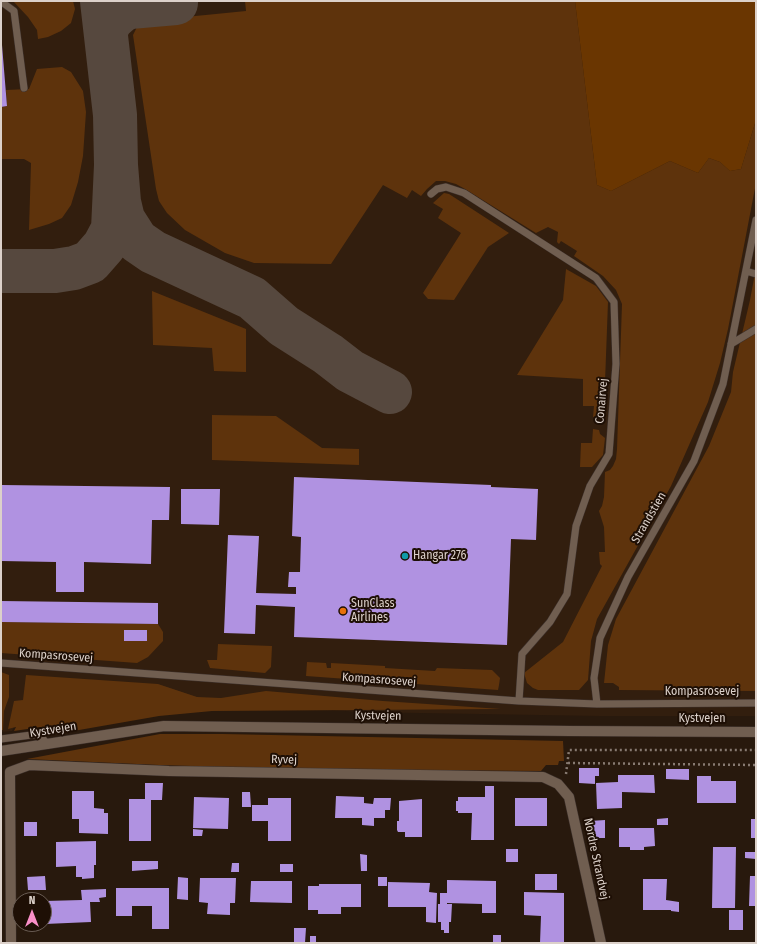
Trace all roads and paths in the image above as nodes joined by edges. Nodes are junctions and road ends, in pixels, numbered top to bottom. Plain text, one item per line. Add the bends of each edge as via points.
1 (1, 3) edge
2 (24, 88) dead end
3 (431, 194) dead end
4 (756, 220) edge
5 (746, 271) junction
6 (756, 274) edge
7 (756, 329) edge
8 (731, 344) junction
9 (1, 663) edge
10 (519, 701) junction
11 (756, 703) edge
12 (597, 704) junction
13 (756, 732) edge
14 (1, 739) edge
15 (48, 745) junction
16 (756, 750) edge
17 (1, 751) edge
18 (568, 763) junction
19 (756, 765) edge
20 (558, 784) junction
21 (11, 943) edge
22 (601, 943) edge

1 - 2 lane via 14,10
3 - 10 lane, Conairvej via 446,187 464,193 596,278 614,302 616,364 609,454 590,486 576,526 567,594 550,622 522,654
4 - 5 lane, Strandstien
5 - 6 lane
5 - 8 lane, Strandstien
7 - 8 lane
8 - 12 lane, Strandstien via 723,384 694,461 628,577 600,638 594,678
9 - 10 lane, Kompasrosevej
10 - 12 lane, Kompasrosevej
11 - 12 lane, Kompasrosevej
13 - 15 street, Kystvejen via 164,726
14 - 15 lane via 39,734
15 - 17 street, Kystvejen
16 - 18 path via 569,750
18 - 19 path
18 - 20 path via 567,773
20 - 21 street, Ryvej via 543,777 29,766 10,772
20 - 22 street, Nordre Strandvej via 569,797

